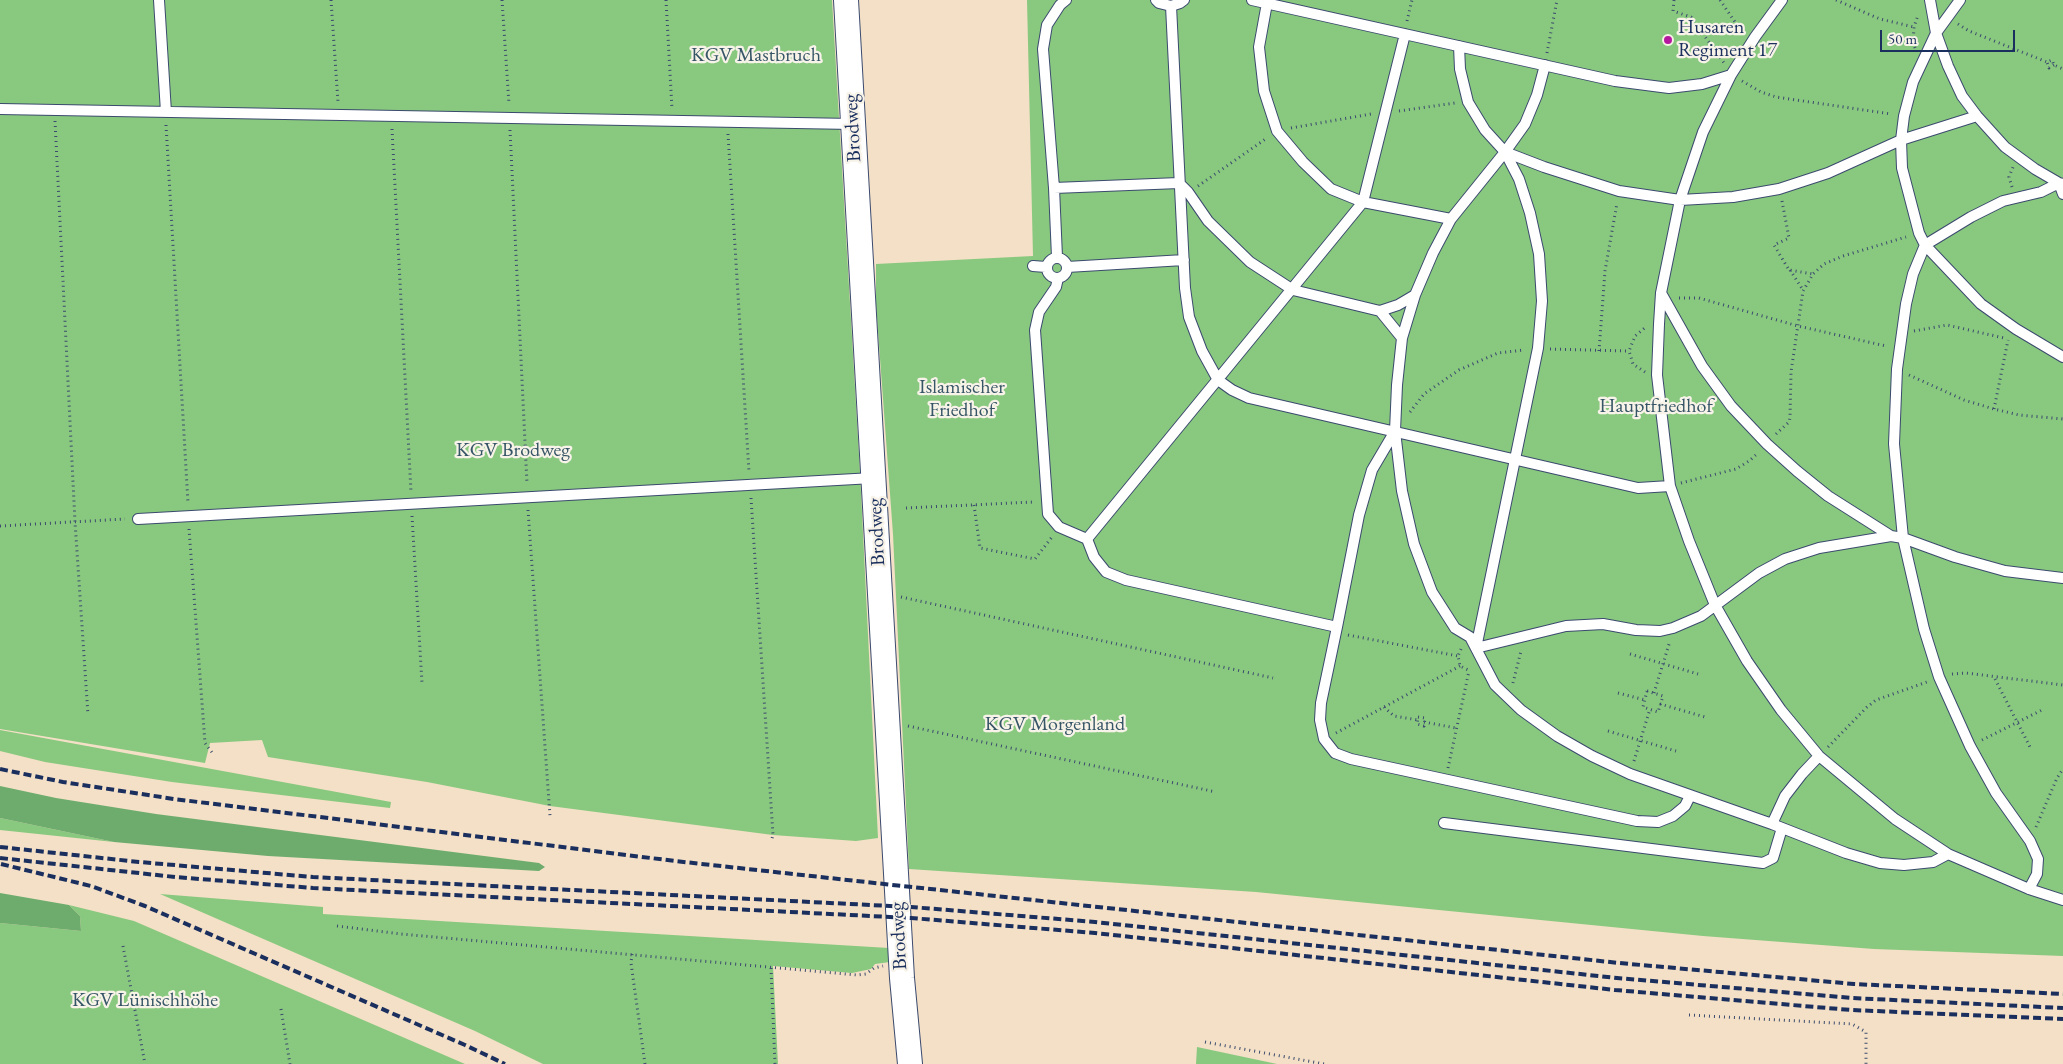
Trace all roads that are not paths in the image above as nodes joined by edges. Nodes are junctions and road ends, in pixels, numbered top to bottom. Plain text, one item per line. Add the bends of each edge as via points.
1 (159, 0) edge
2 (846, 0) edge
3 (1066, 0) edge
4 (1156, 0) edge
5 (1184, 0) edge
6 (1252, 0) edge
7 (1782, 0) edge
8 (1960, 0) edge
9 (1930, 2) edge
10 (1267, 3) junction
11 (1170, 6) junction
12 (1936, 33) junction
13 (1405, 34) junction
14 (1459, 46) junction
15 (1545, 65) junction
16 (1731, 75) junction
17 (0, 109) edge
18 (166, 112) junction
19 (1977, 116) junction
20 (853, 124) junction
21 (1901, 140) junction
22 (1505, 152) junction
23 (1179, 183) junction
24 (2061, 183) edge
25 (1054, 188) junction
26 (2063, 194) edge
27 (1680, 200) junction
28 (1363, 202) junction
29 (1451, 219) junction
30 (1925, 246) junction
31 (1057, 257) junction
32 (1184, 260) junction
33 (1033, 266) dead end
34 (1046, 267) junction
35 (1067, 267) junction
36 (1058, 278) junction
37 (1292, 290) junction
38 (1661, 293) junction
39 (1415, 295) junction
40 (1380, 312) junction
41 (1402, 338) junction
42 (2063, 357) edge
43 (1218, 380) junction
44 (1395, 431) junction
45 (1515, 458) junction
46 (874, 478) junction
47 (1670, 486) junction
48 (138, 518) road end
49 (1891, 536) junction
50 (1903, 538) junction
51 (1087, 540) junction
52 (2063, 578) edge
53 (1715, 605) junction
54 (1336, 630) junction
55 (1476, 648) junction
56 (1820, 756) junction
57 (1690, 796) junction
58 (1444, 823) dead end
59 (1777, 826) junction
60 (1948, 854) junction
61 (2029, 889) junction
62 (2063, 900) edge
63 (910, 1064) edge

1 - 18 lane
2 - 20 street, Brodweg
3 - 25 lane via 1047,25 1043,49
4 - 11 lane
5 - 11 lane
6 - 10 lane
7 - 16 lane
8 - 12 lane
9 - 12 lane
10 - 13 lane
10 - 28 lane via 1259,47 1264,92 1277,131 1331,188
11 - 23 lane
12 - 19 lane via 1951,74
12 - 21 lane via 1913,82
13 - 14 lane
13 - 28 lane
14 - 15 lane
14 - 22 lane via 1460,69 1468,102 1485,130
15 - 16 lane via 1615,81 1669,88 1702,84
15 - 22 lane via 1525,124
16 - 27 lane via 1703,132
17 - 18 lane
18 - 20 lane
19 - 21 lane
19 - 24 lane via 2005,147
20 - 46 street, Brodweg
21 - 27 lane via 1828,173 1779,189 1733,197
21 - 30 lane via 1902,168
22 - 27 lane via 1619,190
22 - 29 lane
22 - 45 lane via 1519,179 1530,212 1539,254 1542,301 1538,348
23 - 25 lane
23 - 32 lane
23 - 37 lane via 1208,220 1250,262
24 - 26 lane
24 - 30 lane via 2041,192 2003,201
25 - 31 lane
27 - 38 lane
28 - 29 lane
28 - 37 lane
29 - 39 lane via 1432,253
30 - 42 lane via 1981,304
30 - 50 lane via 1913,274 1906,304 1898,369 1894,444
31 - 34 lane
31 - 35 lane via 1066,262
32 - 35 lane
32 - 43 lane via 1189,317
33 - 34 lane
34 - 36 lane via 1047,273
35 - 36 lane
36 - 51 lane via 1056,287 1039,312 1035,330 1048,514 1059,527
37 - 40 lane
37 - 43 lane
38 - 47 lane via 1657,375
38 - 49 lane via 1702,366 1731,406 1766,444 1828,496
39 - 40 lane
39 - 41 lane
40 - 41 lane
41 - 44 lane
43 - 44 lane via 1248,398
43 - 51 lane
44 - 45 lane
44 - 54 lane via 1372,470 1358,515
44 - 55 lane via 1402,491 1414,544 1432,592 1455,628 1470,637
45 - 47 lane via 1638,488
45 - 55 lane
46 - 48 lane
46 - 63 street, Brodweg via 901,965
47 - 53 lane
49 - 50 lane
49 - 53 lane via 1820,548 1785,559 1759,573
50 - 52 lane via 2005,571
50 - 61 lane via 1924,629 1940,677 1970,746 1996,794 2030,840 2038,859 2037,874
51 - 54 lane via 1094,557 1106,572 1126,580
53 - 55 lane via 1701,616 1660,631 1603,624 1566,626
53 - 56 lane via 1752,668
54 - 57 lane via 1320,720 1324,739 1335,753 1637,821 1658,822 1673,816 1685,806
55 - 57 lane via 1495,684 1521,710 1557,736 1630,774
56 - 59 lane via 1785,796
56 - 60 lane via 1895,819
57 - 59 lane
58 - 59 lane via 1763,863 1773,858
59 - 60 lane via 1880,863 1933,862
60 - 61 lane
61 - 62 lane

